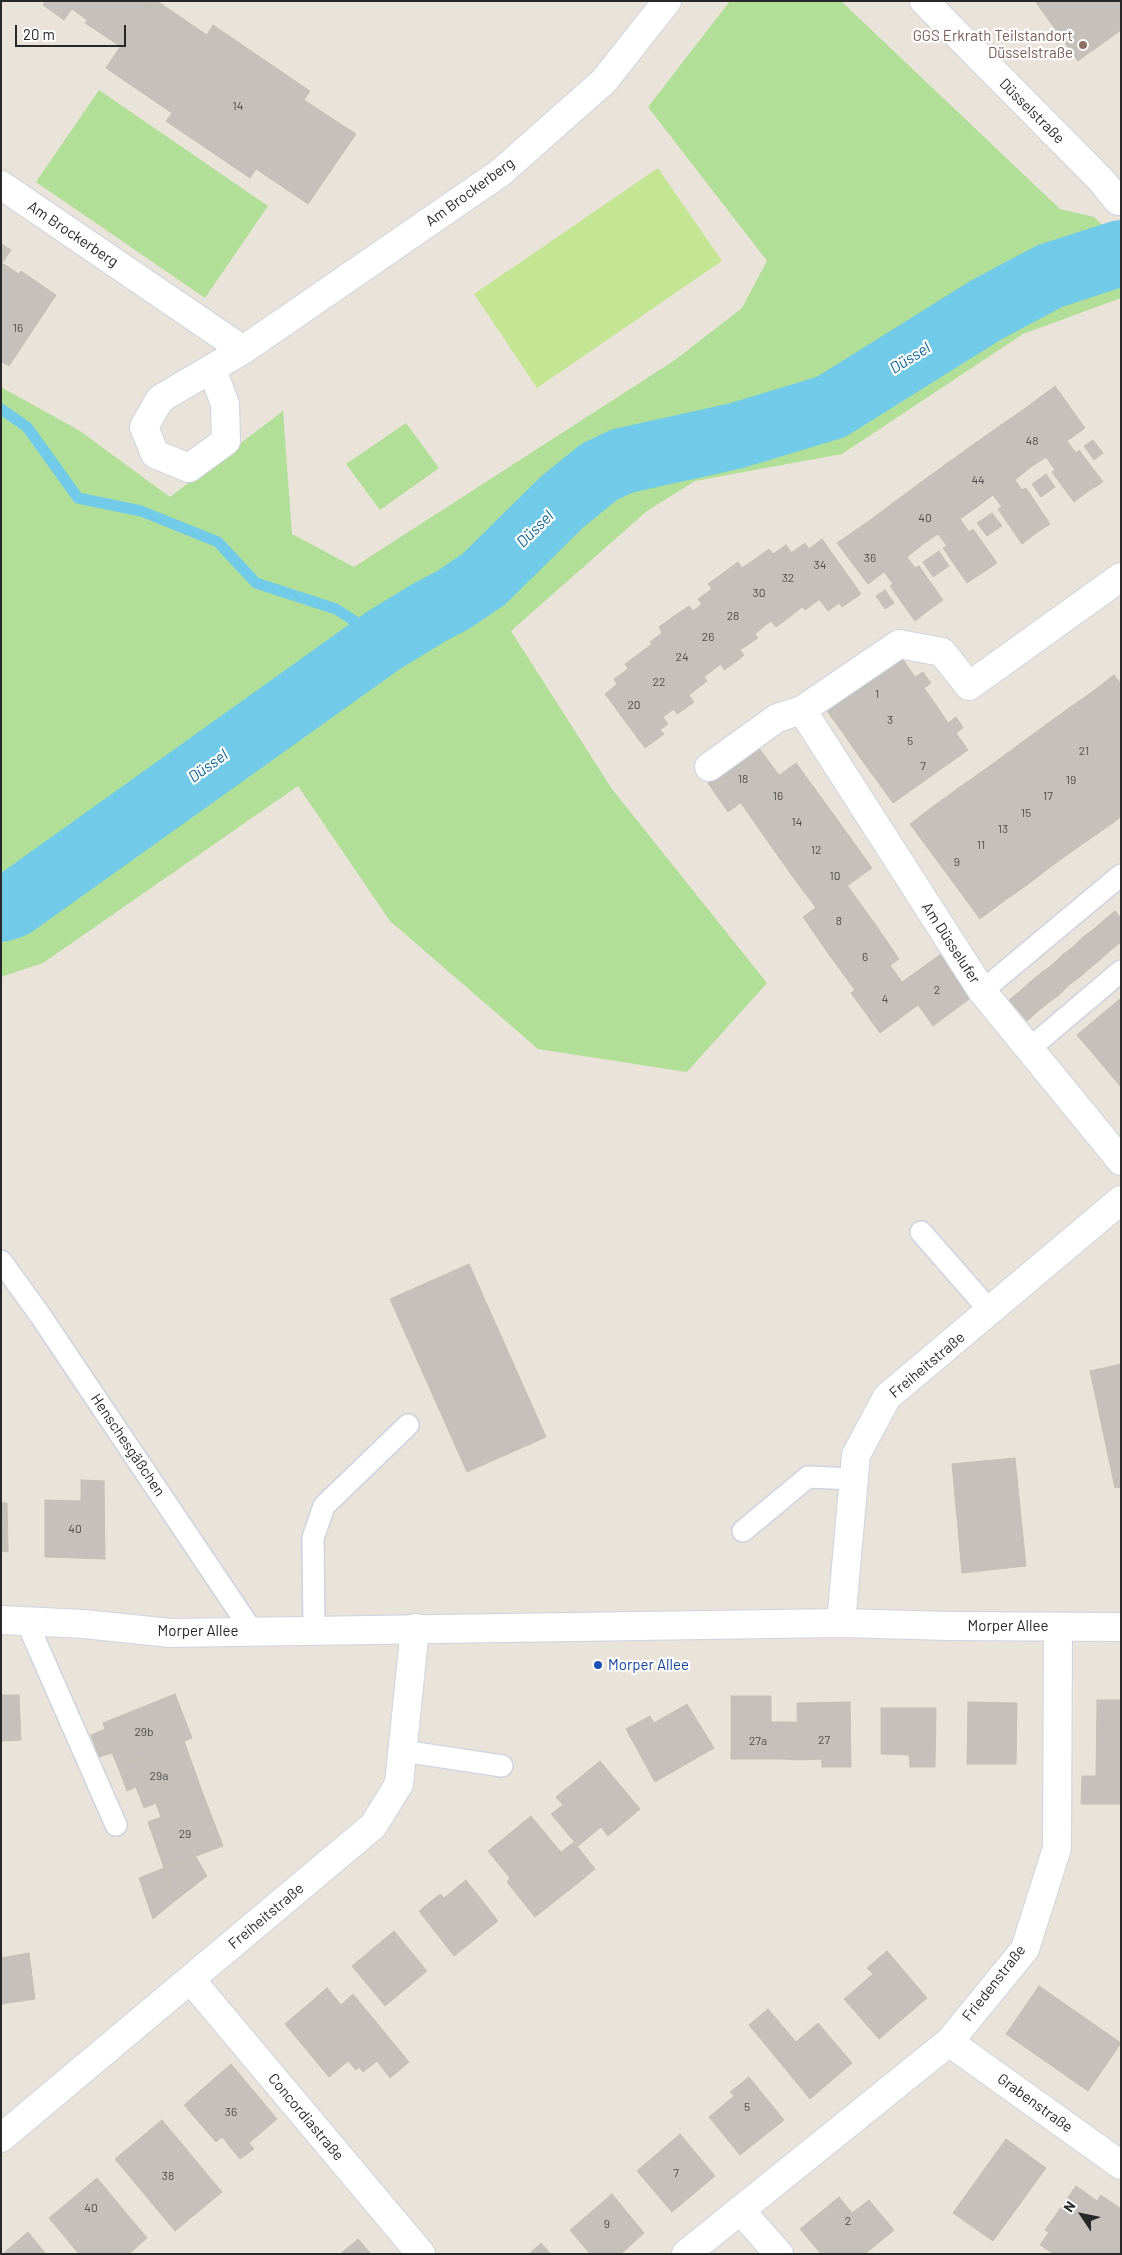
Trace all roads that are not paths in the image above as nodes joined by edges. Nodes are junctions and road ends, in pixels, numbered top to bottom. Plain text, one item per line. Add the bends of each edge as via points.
1 (667, 1) edge
2 (924, 1) edge
3 (1, 185) edge
4 (1118, 201) dead end
5 (243, 350) junction
6 (212, 369) dead end
7 (1121, 577) edge
8 (802, 710) junction
9 (709, 768) dead end
10 (1121, 875) edge
11 (1121, 971) edge
12 (982, 991) junction
13 (1030, 1049) junction
14 (1121, 1161) edge
15 (1121, 1200) edge
16 (921, 1232) dead end
17 (1, 1261) edge
18 (990, 1312) junction
19 (408, 1425) dead end
20 (854, 1479) junction
21 (743, 1531) dead end
22 (14, 1620) edge
23 (841, 1623) junction
24 (1058, 1626) junction
25 (1121, 1627) edge
26 (415, 1628) junction
27 (314, 1629) junction
28 (252, 1631) junction
29 (404, 1751) junction
30 (502, 1766) dead end
31 (116, 1826) dead end
32 (191, 1980) junction
33 (948, 2042) junction
34 (3, 2133) edge
35 (1121, 2165) edge
36 (740, 2210) junction
37 (421, 2254) edge
38 (686, 2254) edge
39 (779, 2254) edge

1 - 5 street, Am Brockerberg via 604,81 500,173
2 - 4 street, Düsselstraße
3 - 5 street, Am Brockerberg
5 - 6 street, Am Brockerberg
7 - 8 street via 969,686 942,652 899,644
8 - 9 street via 777,718
8 - 12 street, Am Düsselufer
10 - 12 lane
11 - 13 lane
12 - 13 street, Am Düsselufer
13 - 14 street, Am Düsselufer
15 - 18 street, Freiheitstraße
16 - 18 lane
17 - 28 lane, Henschesgäßchen
18 - 20 street, Freiheitstraße via 887,1397 856,1455
19 - 27 lane via 324,1506 313,1538
20 - 21 lane via 808,1477
20 - 23 street, Freiheitstraße
22 - 28 street, Morper Allee via 144,1631
22 - 31 lane, Morper Allee
23 - 24 street, Morper Allee
23 - 26 street, Morper Allee
24 - 25 street, Morper Allee
24 - 33 street, Friedenstraße via 1057,1848 1025,1949
26 - 27 street, Morper Allee
26 - 29 street, Freiheitstraße
27 - 28 street, Morper Allee
29 - 30 lane
29 - 32 street, Freiheitstraße via 399,1784 373,1826
32 - 34 street, Freiheitstraße
32 - 37 street, Concordiastraße
33 - 35 street, Grabenstraße
33 - 36 street, Friedenstraße
36 - 38 street, Friedenstraße
36 - 39 street

